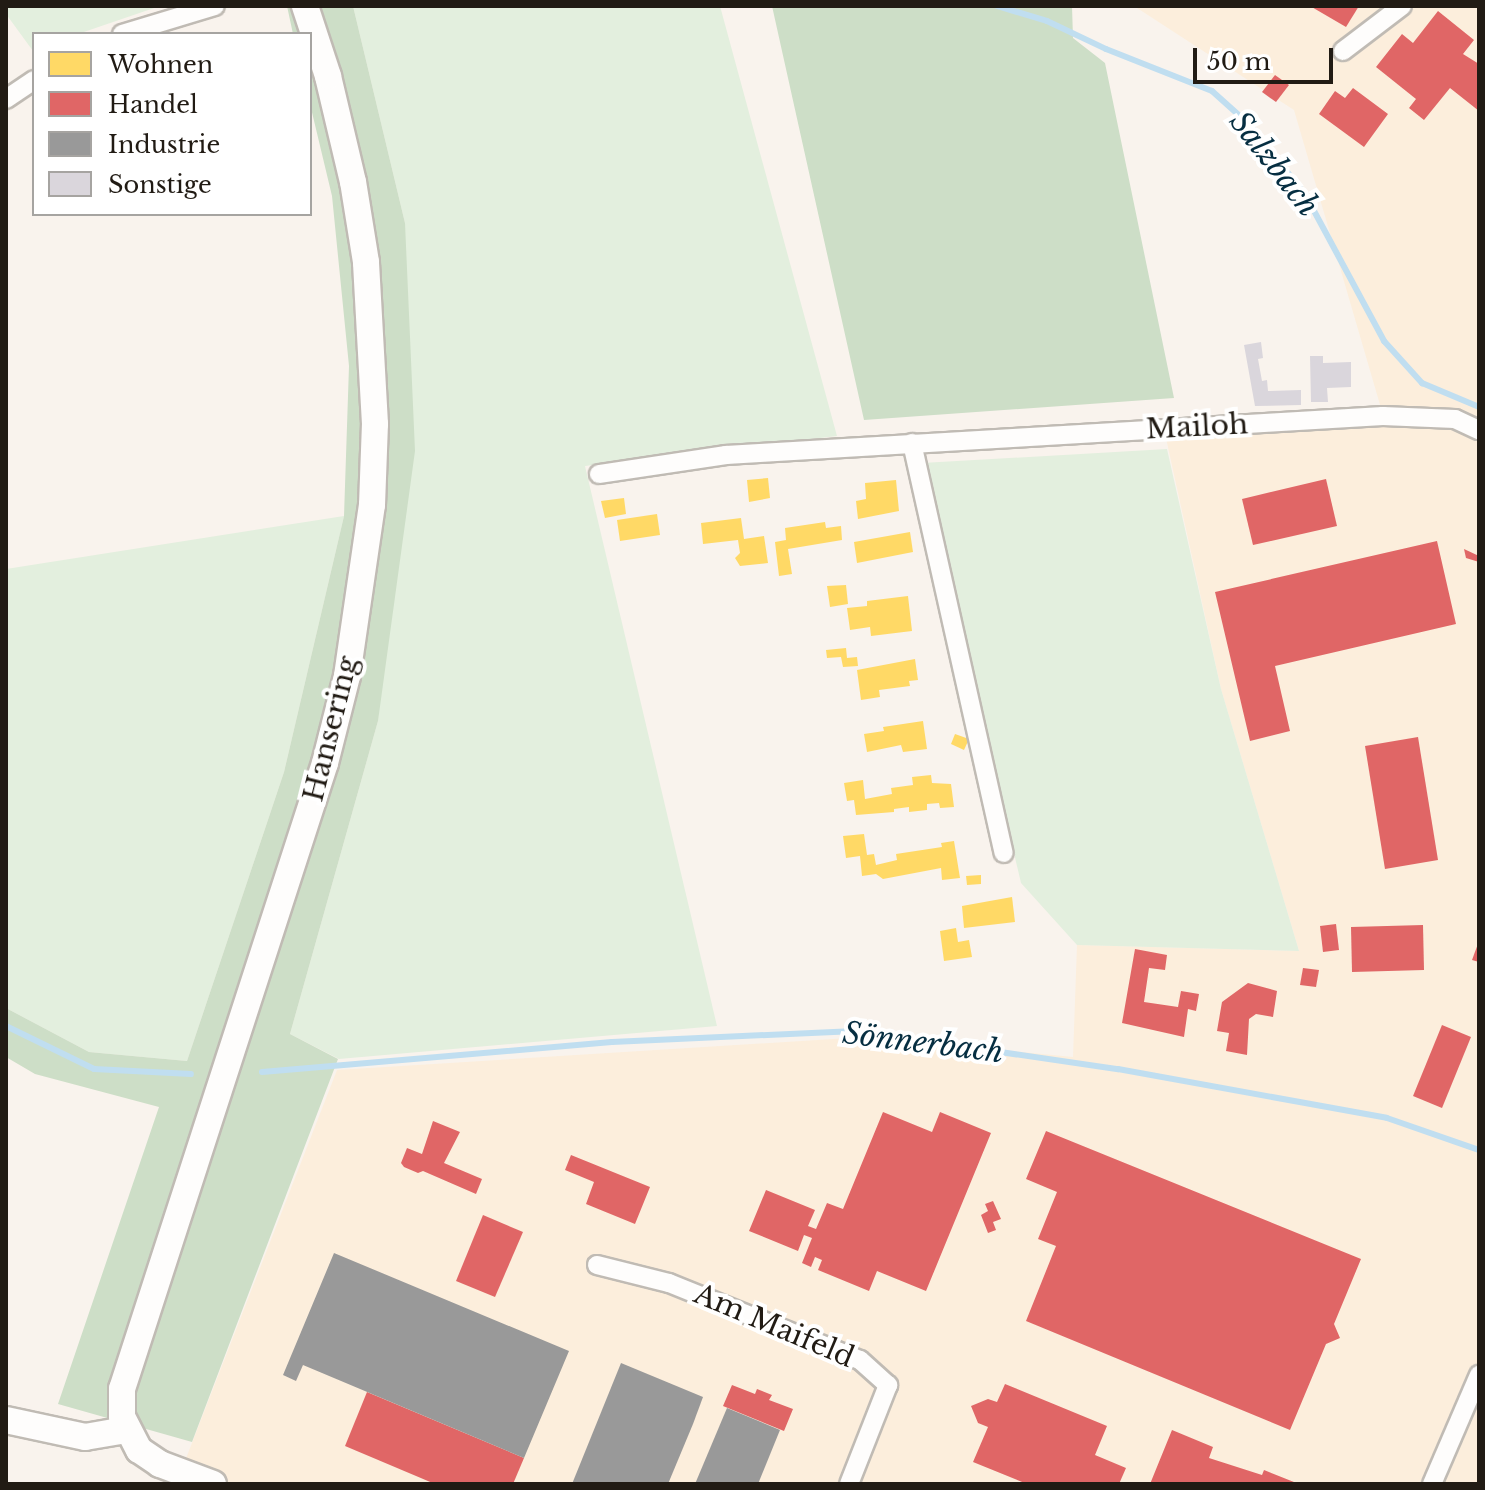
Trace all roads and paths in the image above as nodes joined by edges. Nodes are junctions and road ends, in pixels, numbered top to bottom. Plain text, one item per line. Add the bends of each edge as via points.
1 (215, 6) edge
2 (305, 6) edge
3 (1402, 6) edge
4 (129, 32) edge
5 (1343, 51) dead end
6 (32, 81) edge
7 (6, 99) edge
8 (1479, 430) edge
9 (912, 443) junction
10 (599, 474) dead end
11 (1004, 853) dead end
12 (597, 1265) dead end
13 (1479, 1375) edge
14 (6, 1420) edge
15 (126, 1430) junction
16 (213, 1484) edge
17 (849, 1484) edge
18 (1432, 1484) edge

1 - 4 street
2 - 15 street, Hansering via 328,76 366,262 375,424 363,584 347,676 300,846 122,1389
3 - 5 street
6 - 7 street
8 - 9 street, Mailoh via 1455,419 1383,416
9 - 10 street, Mailoh via 726,455
9 - 11 street
12 - 17 street, Am Maifeld via 669,1283 860,1360 888,1385
13 - 18 street
14 - 15 street via 85,1437
15 - 16 street via 149,1458

